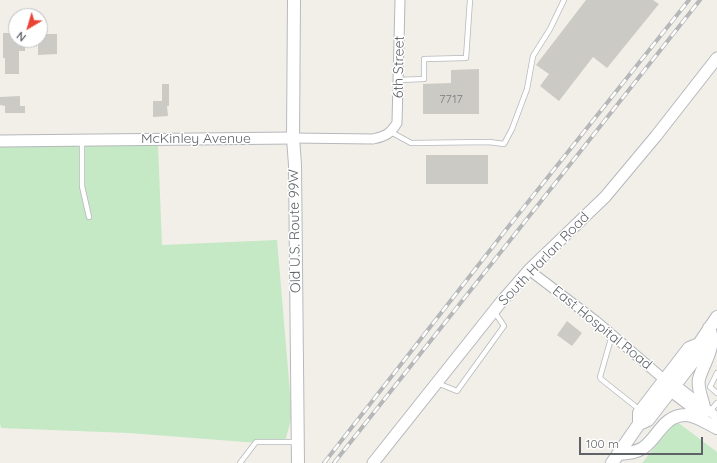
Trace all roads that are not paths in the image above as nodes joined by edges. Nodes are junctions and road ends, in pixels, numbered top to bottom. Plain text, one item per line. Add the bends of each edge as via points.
1 (294, 0) edge
2 (400, 0) edge
3 (470, 0) edge
4 (564, 0) edge
5 (717, 58) edge
6 (398, 80) junction
7 (391, 132) junction
8 (293, 138) junction
9 (82, 140) junction
10 (0, 141) edge
11 (89, 217) dead end
12 (530, 270) junction
13 (494, 311) junction
14 (717, 317) edge
15 (709, 328) junction
16 (612, 335) junction
17 (717, 373) edge
18 (436, 383) junction
19 (669, 383) junction
20 (717, 393) edge
21 (717, 403) edge
22 (707, 409) junction
23 (641, 411) junction
24 (717, 417) edge
25 (639, 424) junction
26 (717, 428) edge
27 (298, 442) junction
28 (616, 459) edge
29 (240, 463) edge
30 (298, 463) edge
31 (373, 463) edge

1 - 8 main road, Old U.S. Route 99W
2 - 6 street, 6th Street
3 - 6 lane via 466,58 424,59 424,79
4 - 7 lane via 533,56 527,90 504,144 411,143
5 - 12 street, South Harlan Road via 605,197
6 - 7 street, 6th Street via 397,123
7 - 8 street, McKinley Avenue via 373,139
8 - 9 street, McKinley Avenue
8 - 27 main road, Old U.S. Route 99W
9 - 10 street, McKinley Avenue
9 - 11 lane via 82,186
12 - 13 street, South Harlan Road
12 - 16 street, East Hospital Road
13 - 18 street, South Harlan Road
13 - 18 lane via 504,326 457,391
14 - 15 main road
15 - 19 main road via 699,344 699,354
15 - 22 main road via 714,342 699,380 699,390
16 - 19 street, East Hospital Road
16 - 23 lane via 600,377
17 - 20 lane via 710,387
18 - 31 street, South Harlan Road
19 - 22 street
19 - 23 main road
19 - 25 main road via 648,420
19 - 26 street via 676,396
21 - 22 lane
22 - 24 street
23 - 25 main road
25 - 28 main road
26 - 28 main road via 686,415 675,418 664,424 644,447
27 - 29 lane via 256,442
27 - 30 main road, Old U.S. Route 99W

